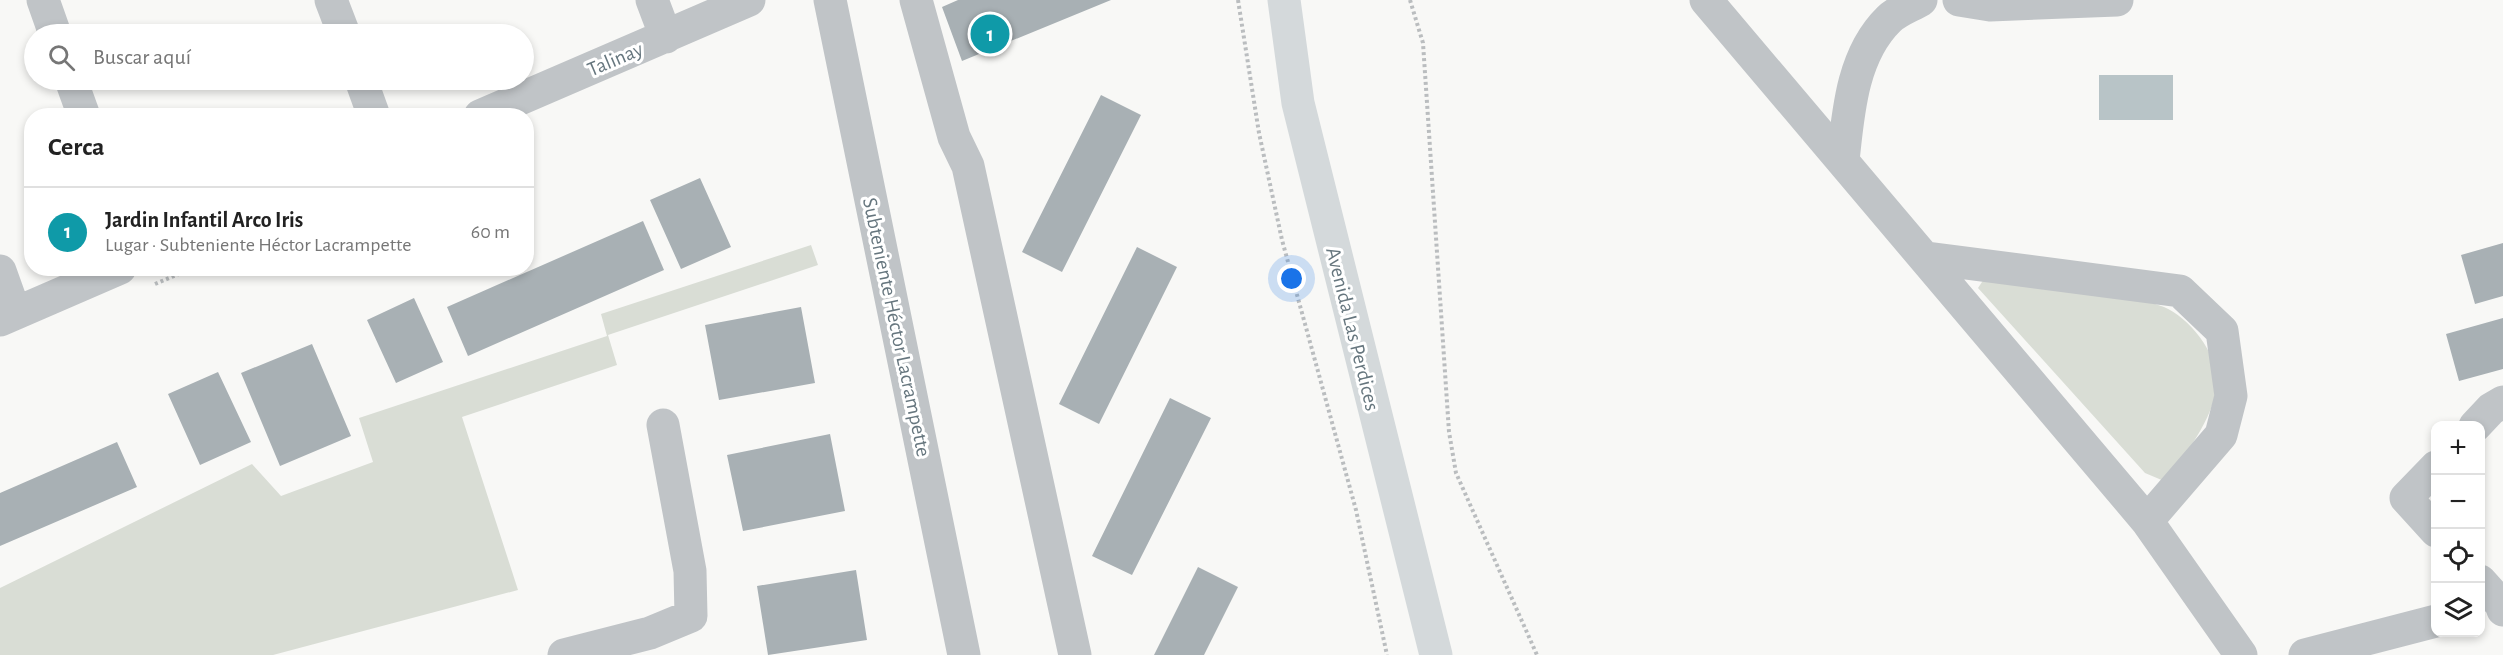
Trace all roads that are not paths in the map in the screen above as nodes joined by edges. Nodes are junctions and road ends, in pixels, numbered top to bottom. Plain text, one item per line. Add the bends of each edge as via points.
1 (43, 0) edge
2 (331, 0) edge
3 (652, 0) edge
4 (749, 0) edge
5 (830, 0) edge
6 (916, 0) edge
7 (1284, 0) edge
8 (1706, 0) edge
9 (1921, 0) edge
10 (1959, 0) edge
11 (2117, 0) edge
12 (51, 24) edge
13 (340, 24) edge
14 (666, 37) junction
15 (75, 90) edge
16 (365, 90) edge
17 (81, 108) edge
18 (371, 108) edge
19 (499, 108) edge
20 (1843, 161) junction
21 (1927, 258) junction
22 (0, 271) edge
23 (101, 276) edge
24 (8, 316) edge
25 (2503, 402) edge
26 (2480, 421) edge
27 (663, 424) dead end
28 (2431, 472) edge
29 (2147, 521) junction
30 (2434, 529) edge
31 (2431, 622) edge
32 (564, 655) edge
33 (964, 655) edge
34 (1075, 655) edge
35 (1436, 655) edge
36 (2241, 655) edge
37 (2305, 655) edge

1 - 12 street
2 - 13 street
3 - 14 street
4 - 14 street, Talinay
5 - 33 street, Subteniente Héctor Lacrampette
6 - 34 street via 954,137 968,165
7 - 35 main road, Avenida Las Perdices via 1298,103
8 - 20 street
9 - 20 street via 1890,18 1866,51 1849,106
10 - 11 street via 1990,5
14 - 19 street, Talinay
15 - 17 street
16 - 18 street
20 - 21 street
21 - 29 street
21 - 29 street via 2180,291 2222,331 2231,396 2221,435
22 - 24 street
23 - 24 street
25 - 26 street
27 - 32 street via 690,571 691,616 650,633
28 - 30 street via 2406,498
29 - 36 street
31 - 37 street

